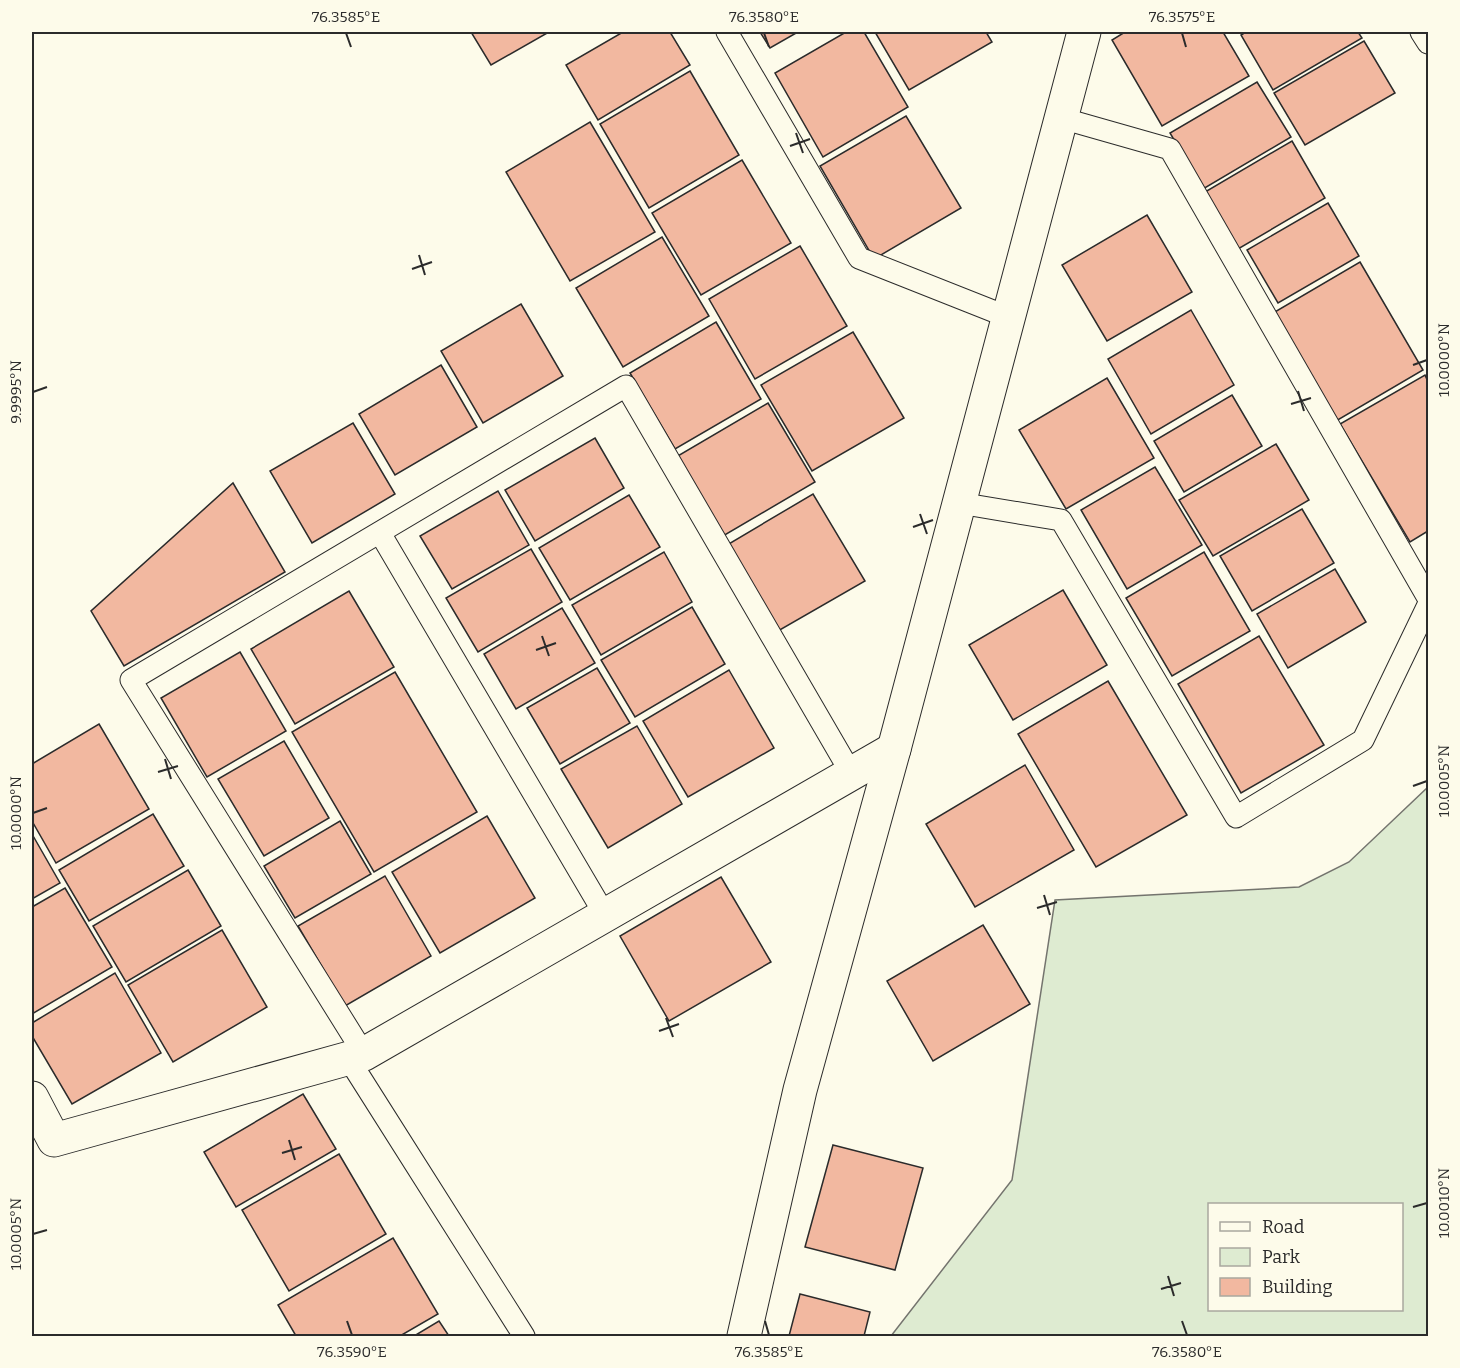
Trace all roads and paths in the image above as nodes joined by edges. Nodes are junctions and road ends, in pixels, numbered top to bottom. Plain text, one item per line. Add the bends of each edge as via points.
1 (728, 32) edge
2 (1084, 32) edge
3 (1422, 32) edge
4 (1428, 43) edge
5 (1061, 118) junction
6 (1008, 318) junction
7 (959, 503) junction
8 (380, 533) junction
9 (1428, 598) edge
10 (1428, 605) edge
11 (894, 749) junction
12 (851, 773) junction
13 (605, 915) junction
14 (356, 1056) junction
15 (32, 1098) edge
16 (524, 1336) edge
17 (744, 1336) edge

1 - 6 lane via 859,258
2 - 5 street
3 - 4 lane
5 - 6 street
5 - 9 lane via 1170,149
6 - 7 street
7 - 10 lane via 1061,520 1236,817 1363,740
7 - 11 street
8 - 12 lane via 626,386
8 - 13 lane
8 - 14 lane via 131,680
11 - 12 street
11 - 17 street via 800,1090
12 - 13 street
13 - 14 street
14 - 15 street via 54,1140
14 - 16 lane

